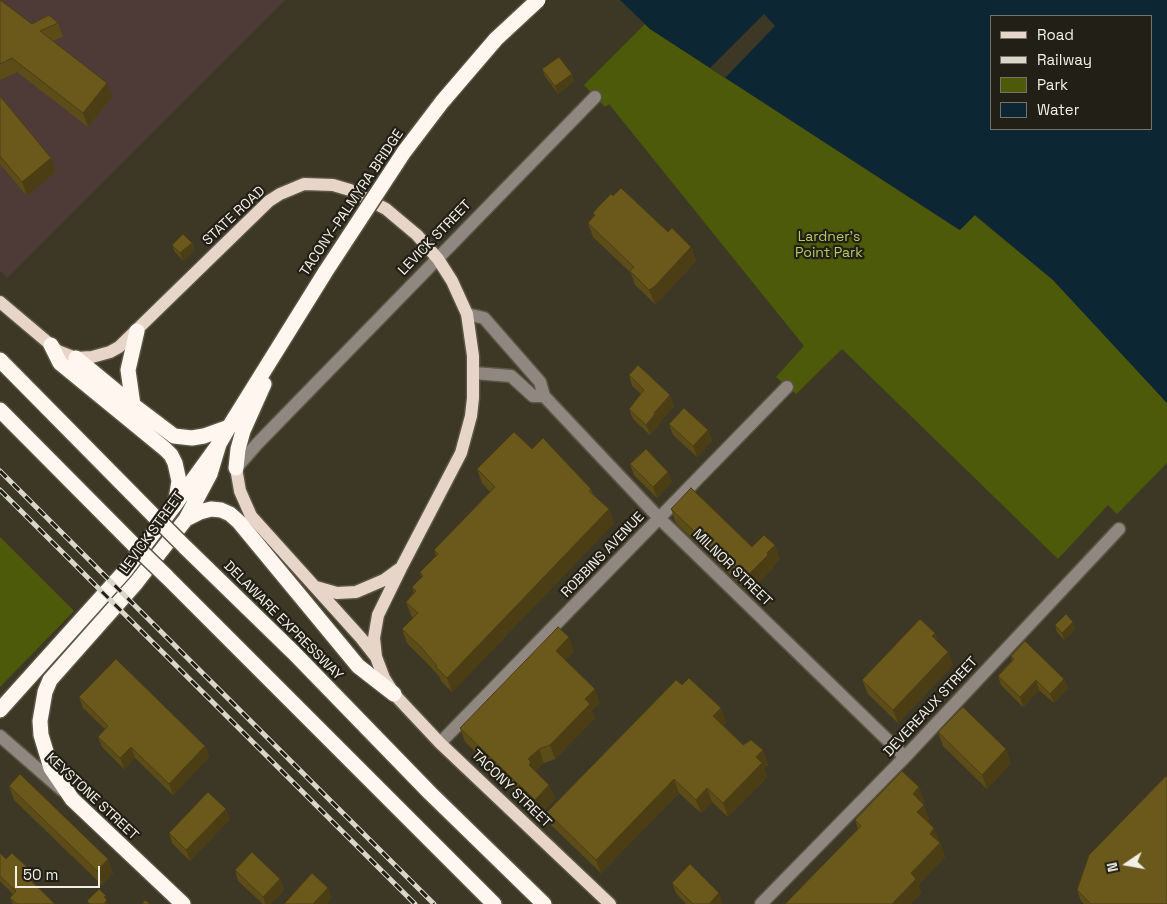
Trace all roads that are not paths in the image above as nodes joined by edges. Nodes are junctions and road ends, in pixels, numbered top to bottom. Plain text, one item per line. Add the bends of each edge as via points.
1 (538, 0) edge
2 (595, 96) dead end
3 (438, 259) junction
4 (0, 302) edge
5 (467, 314) junction
6 (137, 331) junction
7 (281, 343) junction
8 (51, 345) junction
9 (76, 358) junction
10 (0, 360) edge
11 (474, 373) junction
12 (787, 388) dead end
13 (544, 396) junction
14 (133, 406) junction
15 (0, 410) edge
16 (229, 427) junction
17 (220, 444) junction
18 (236, 468) junction
19 (174, 506) junction
20 (660, 518) junction
21 (186, 519) junction
22 (1119, 528) dead end
23 (401, 568) junction
24 (313, 586) junction
25 (376, 657) junction
26 (394, 694) junction
27 (0, 710) edge
28 (0, 736) edge
29 (440, 743) junction
30 (905, 757) junction
31 (72, 799) junction
32 (183, 904) edge
33 (494, 904) edge
34 (544, 904) edge
35 (610, 904) edge
36 (761, 904) edge

1 - 7 highway, TACONY–PALMYRA BRIDGE, bridge via 496,39 404,152
2 - 3 street, LEVICK STREET
3 - 5 main road, STATE ROAD
3 - 6 main road, STATE ROAD via 398,218 367,198 334,185 304,184 269,201
3 - 18 street, LEVICK STREET
4 - 8 main road
5 - 11 main road, STATE ROAD
5 - 13 street, MILNOR STREET via 484,318 540,382
6 - 9 main road, STATE ROAD via 110,352
6 - 14 highway via 128,370
7 - 16 highway, TACONY–PALMYRA BRIDGE
7 - 18 highway via 243,431
8 - 9 main road
8 - 19 highway via 60,363 171,455 179,481
9 - 14 highway
10 - 34 highway, DELAWARE EXPRESSWAY, bridge
11 - 13 street, MILNOR STREET via 511,376 533,396
11 - 23 main road, STATE ROAD via 471,416 462,453
12 - 20 street, ROBBINS AVENUE
13 - 20 street, MILNOR STREET
14 - 16 highway via 168,433 180,438 204,436
15 - 33 highway, bridge
16 - 17 highway, TACONY–PALMYRA BRIDGE
17 - 19 highway, LEVICK STREET
17 - 21 highway, LEVICK STREET via 210,474
18 - 24 main road via 237,482 247,509
19 - 27 highway, LEVICK STREET via 125,571
20 - 29 street, ROBBINS AVENUE
20 - 30 street, MILNOR STREET
21 - 26 highway via 211,509 230,514 358,666
21 - 31 highway, LEVICK STREET via 136,583 57,670 45,692 40,722 44,750 51,768
22 - 30 street, DEVEREAUX STREET
23 - 24 main road via 384,580 356,592 337,593
23 - 25 main road, STATE ROAD via 378,615 374,638
24 - 25 main road
25 - 26 main road, STATE ROAD
26 - 29 main road, TACONY STREET
28 - 31 street, KEYSTONE STREET
29 - 35 main road, TACONY STREET
30 - 36 street, DEVEREAUX STREET
31 - 32 highway, KEYSTONE STREET

